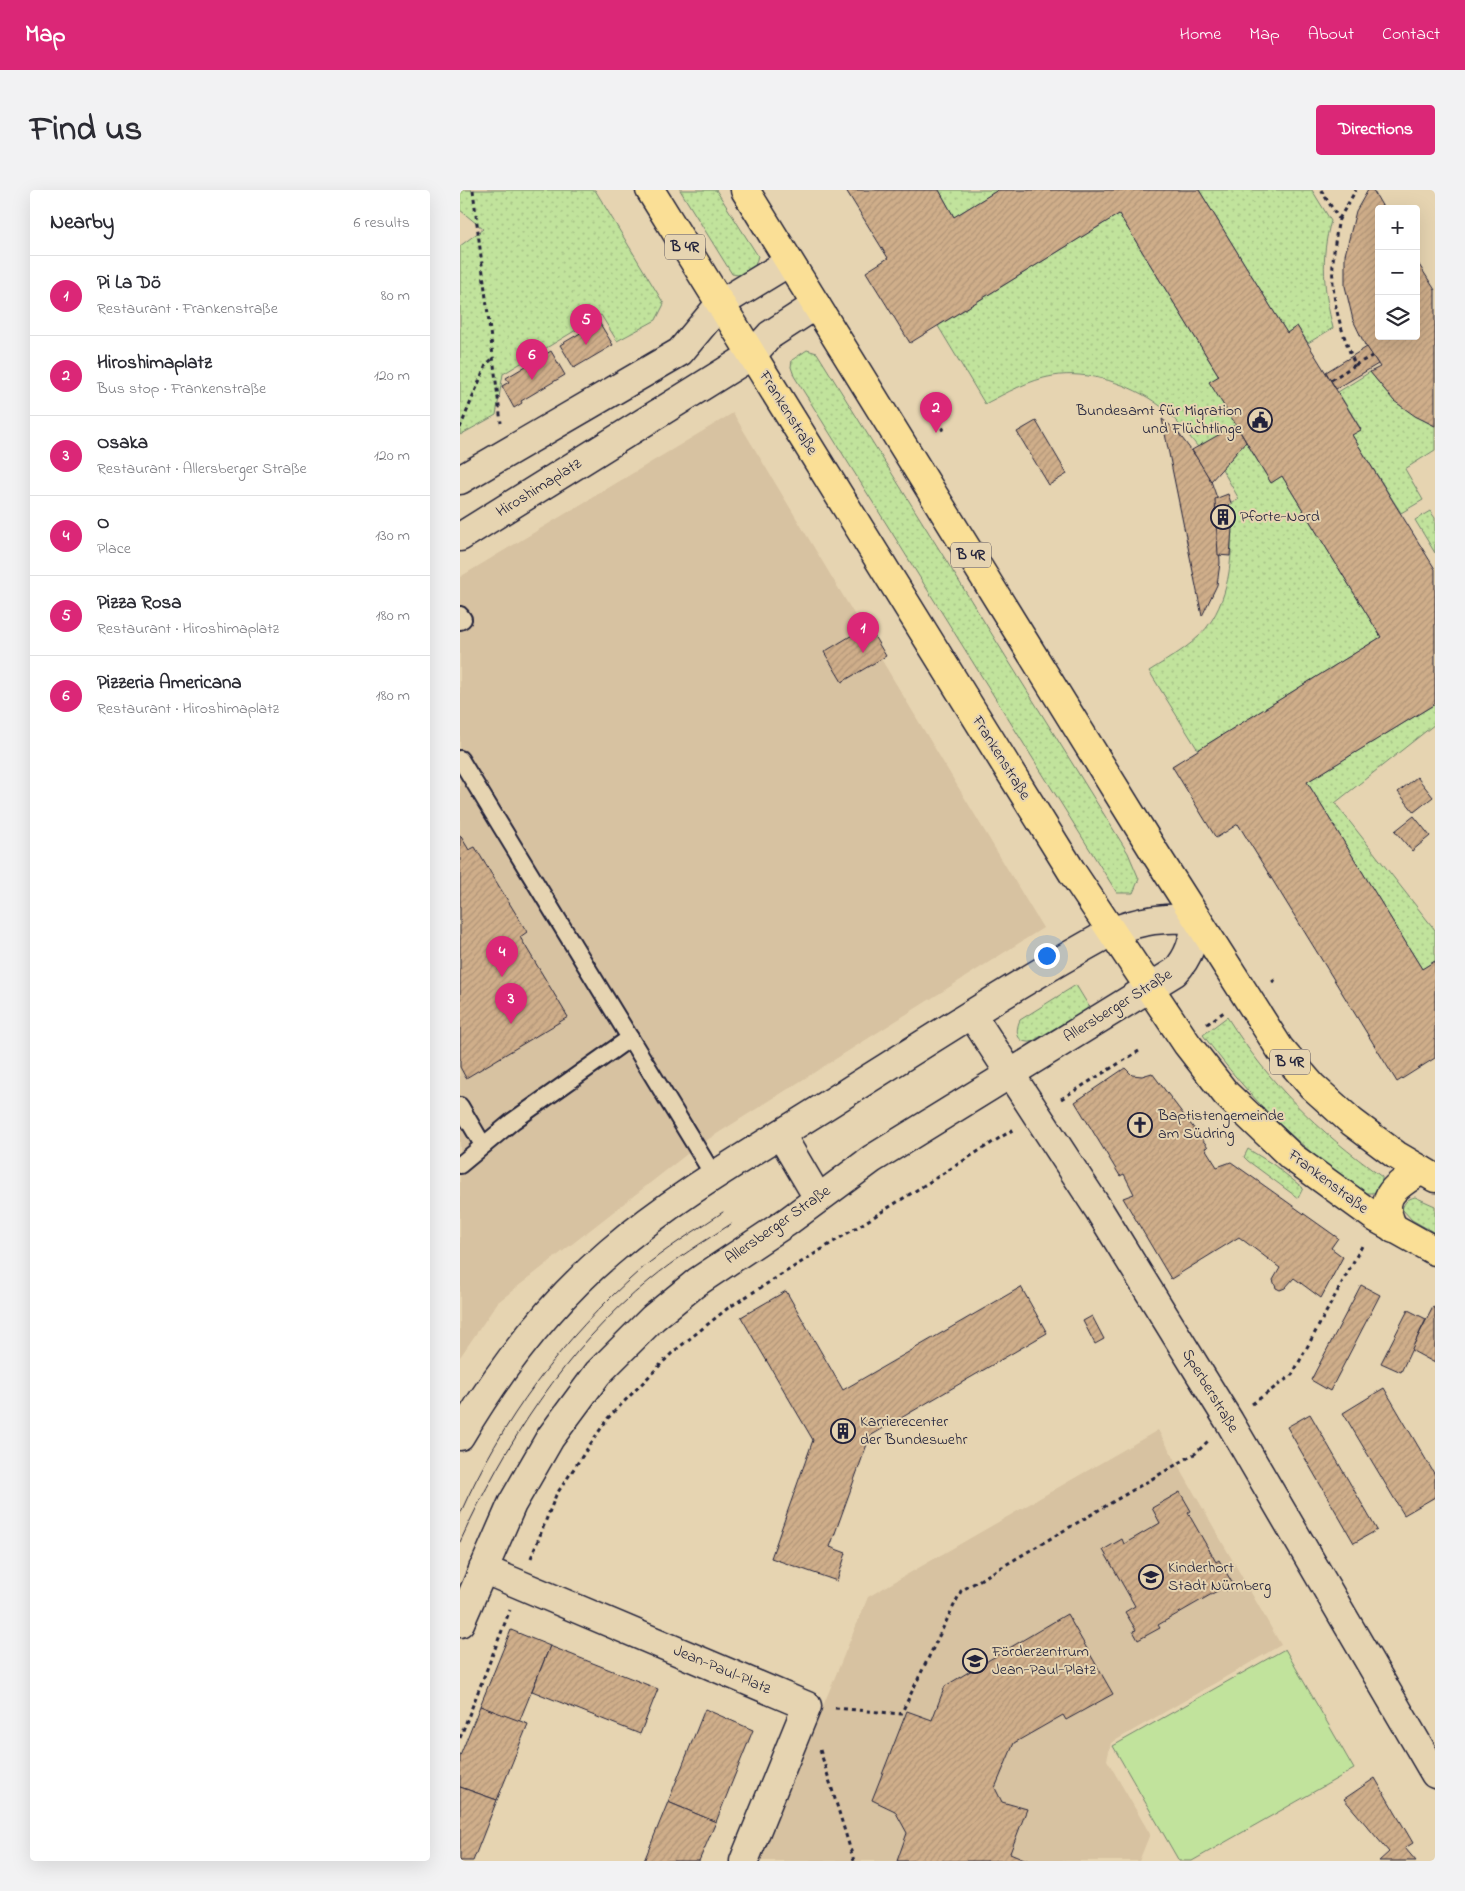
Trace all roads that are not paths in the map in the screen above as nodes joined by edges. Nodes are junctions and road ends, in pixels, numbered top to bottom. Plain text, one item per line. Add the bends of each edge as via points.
1 (650, 190) edge
2 (745, 190) edge
3 (789, 262) junction
4 (720, 304) junction
5 (816, 305) junction
6 (752, 355) junction
7 (460, 480) edge
8 (460, 537) edge
9 (460, 615) edge
10 (460, 621) edge
11 (460, 759) edge
12 (1196, 919) junction
13 (1111, 932) junction
14 (1149, 988) junction
15 (972, 1015) junction
16 (630, 1038) junction
17 (1009, 1073) junction
18 (460, 1106) edge
19 (781, 1135) junction
20 (483, 1145) junction
21 (460, 1165) edge
22 (1428, 1174) edge
23 (714, 1176) junction
24 (818, 1198) junction
25 (1394, 1229) junction
26 (1435, 1251) edge
27 (460, 1436) edge
28 (483, 1569) junction
29 (460, 1623) edge
30 (1435, 1774) edge
31 (744, 1861) edge

1 - 4 main road, Frankenstraße / B 4R
2 - 3 main road, B 4R
3 - 4 street
3 - 5 main road, B 4R
4 - 6 main road, Frankenstraße / B 4R
4 - 7 street via 680,352
5 - 6 street, Hiroshimaplatz via 770,335
5 - 12 main road, B 4R
6 - 8 street, Hiroshimaplatz
6 - 13 main road, Frankenstraße / B 4R
9 - 10 lane via 463,619
11 - 16 lane
12 - 13 street via 1162,917
12 - 14 street, Allersberger Straße via 1186,961
12 - 22 main road, B 4R via 1280,1049 1312,1086 1368,1135
13 - 14 main road, Frankenstraße / B 4R
13 - 15 street
14 - 17 street, Allersberger Straße
14 - 25 main road, Frankenstraße / B 4R via 1226,1094 1274,1142 1318,1177
15 - 17 street, Sperberstraße
15 - 19 street
16 - 20 lane
16 - 23 lane
17 - 24 street, Allersberger Straße via 894,1145
17 - 30 street, Sperberstraße via 1099,1210 1228,1421
18 - 20 lane
19 - 23 street
19 - 24 street
20 - 21 lane
22 - 25 main road, B 4R via 1394,1190 1387,1198 1386,1214
23 - 27 street via 625,1239 573,1286 506,1364
24 - 28 street, Allersberger Straße via 681,1294 611,1359 574,1403 535,1461
25 - 26 main road, Frankenstraße / B 4R
28 - 29 street, Allersberger Straße
28 - 31 street, Jean-Paul-Platz via 807,1706

